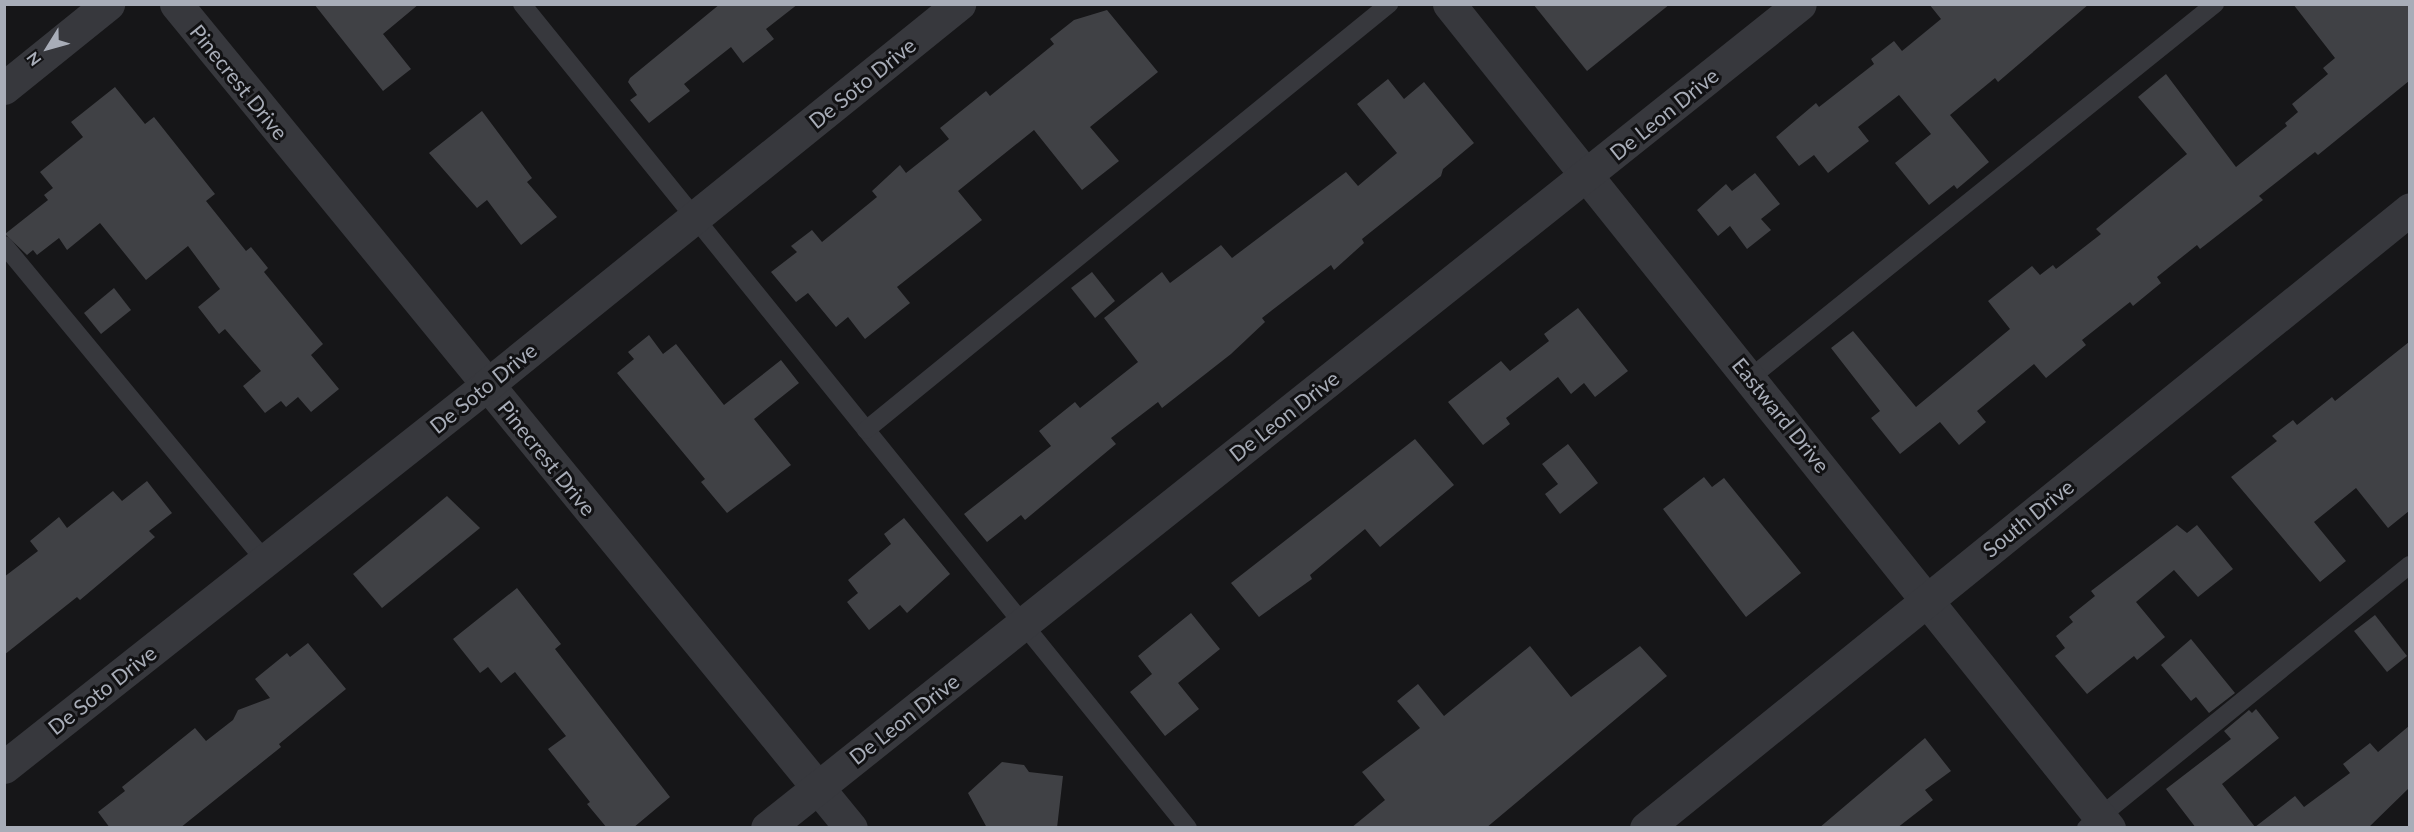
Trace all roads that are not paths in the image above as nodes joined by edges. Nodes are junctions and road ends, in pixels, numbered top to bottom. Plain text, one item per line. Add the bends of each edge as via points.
1 (108, 4) edge
2 (176, 4) edge
3 (959, 4) edge
4 (1389, 4) edge
5 (1449, 4) edge
6 (1800, 4) edge
7 (2215, 4) edge
8 (528, 6) edge
9 (4, 88) edge
10 (1587, 176) junction
11 (2409, 209) edge
12 (694, 218) junction
13 (4, 245) edge
14 (1750, 378) junction
15 (487, 385) junction
16 (866, 430) junction
17 (265, 561) junction
18 (2409, 565) edge
19 (1929, 598) junction
20 (1023, 624) junction
21 (4, 767) edge
22 (817, 788) junction
23 (2098, 824) edge
24 (767, 828) edge
25 (851, 828) edge
26 (1188, 828) edge
27 (1646, 828) edge

1 - 9 street
2 - 15 street, Pinecrest Drive
3 - 12 street, De Soto Drive
4 - 16 lane
5 - 10 street, Eastward Drive
6 - 10 street, De Leon Drive
7 - 14 lane
8 - 12 lane
10 - 14 street, Eastward Drive
10 - 20 street, De Leon Drive
11 - 19 street, South Drive
12 - 15 street, De Soto Drive
12 - 16 lane
13 - 17 lane
14 - 19 street, Eastward Drive
15 - 17 street, De Soto Drive
15 - 22 street, Pinecrest Drive
16 - 20 lane
17 - 21 street, De Soto Drive
18 - 23 lane
19 - 23 street, Eastward Drive
19 - 27 street, South Drive
20 - 22 street, De Leon Drive
20 - 26 lane
22 - 24 street, De Leon Drive
22 - 25 street, Pinecrest Drive

